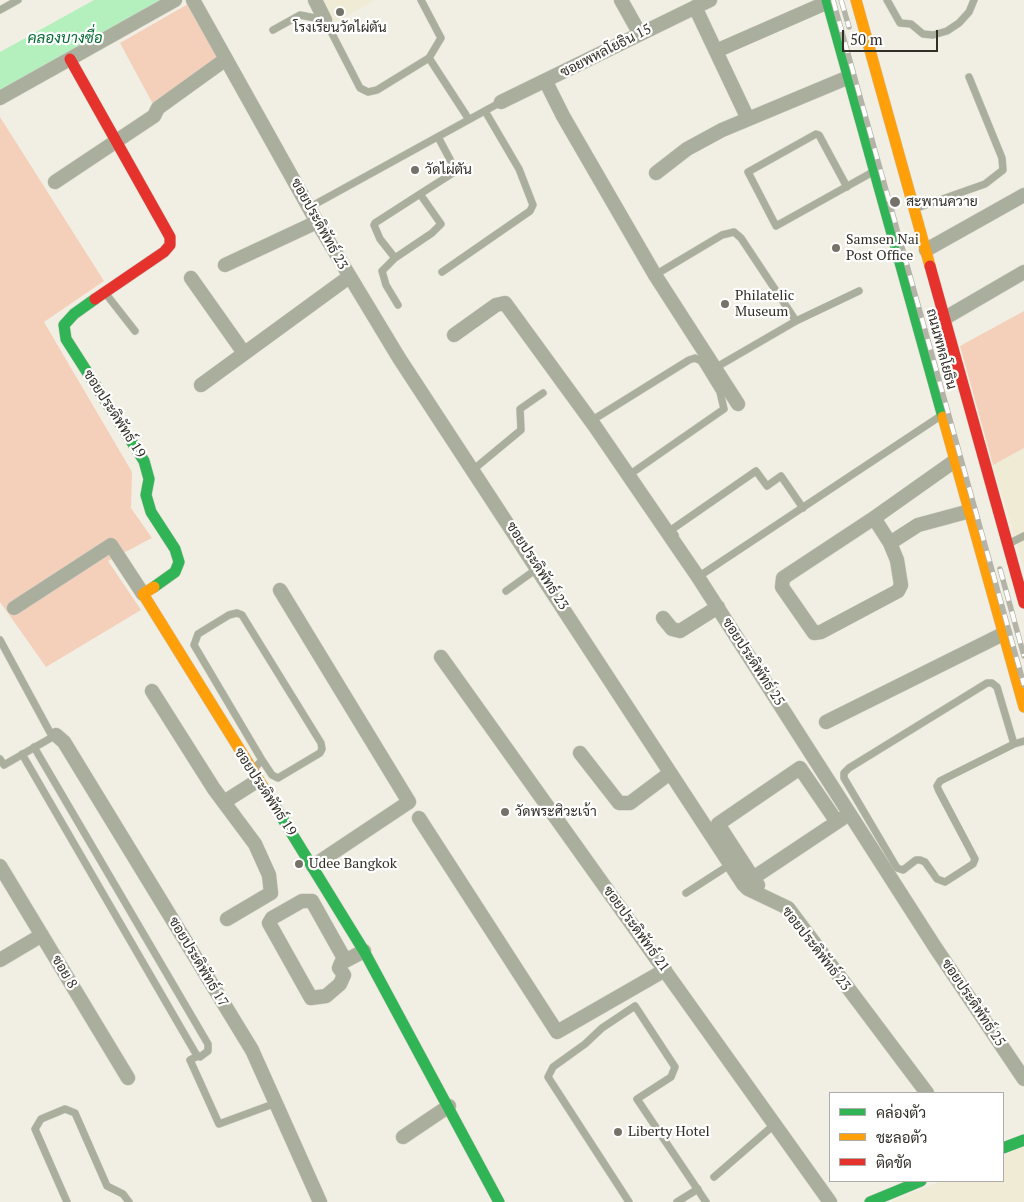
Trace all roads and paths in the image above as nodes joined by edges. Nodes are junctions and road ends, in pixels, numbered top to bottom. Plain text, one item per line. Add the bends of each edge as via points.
1 (18, 0) edge
2 (175, 0) edge
3 (193, 0) edge
4 (314, 0) edge
5 (421, 0) edge
6 (622, 0) edge
7 (856, 0) edge
8 (887, 0) edge
9 (974, 0) edge
10 (828, 1) edge
11 (703, 2) edge
12 (0, 10) edge
13 (325, 20) junction
14 (273, 30) dead end
15 (640, 34) junction
16 (716, 52) junction
17 (429, 58) junction
18 (70, 59) dead end
19 (226, 59) junction
20 (849, 77) junction
21 (969, 77) dead end
22 (546, 82) junction
23 (0, 98) edge
24 (501, 102) joint
25 (485, 111) junction
26 (468, 118) junction
27 (748, 119) junction
28 (438, 137) junction
29 (117, 142) junction
30 (876, 171) junction
31 (656, 173) dead end
32 (55, 182) dead end
33 (847, 187) junction
34 (420, 194) junction
35 (1024, 195) edge
36 (310, 207) junction
37 (914, 209) junction
38 (317, 222) junction
39 (926, 250) junction
40 (395, 258) junction
41 (225, 265) dead end
42 (442, 272) dead end
43 (1024, 272) edge
44 (655, 275) junction
45 (349, 277) junction
46 (191, 278) dead end
47 (859, 291) dead end
48 (104, 292) junction
49 (398, 305) dead end
50 (945, 318) junction
51 (796, 321) junction
52 (135, 332) dead end
53 (454, 335) dead end
54 (244, 352) junction
55 (715, 368) junction
56 (201, 385) dead end
57 (543, 393) dead end
58 (738, 404) dead end
59 (944, 414) junction
60 (591, 421) junction
61 (956, 460) junction
62 (474, 469) junction
63 (629, 475) junction
64 (803, 508) junction
65 (970, 511) junction
66 (874, 518) junction
67 (1024, 536) edge
68 (890, 543) junction
69 (1008, 544) junction
70 (538, 568) junction
71 (700, 576) junction
72 (280, 590) dead end
73 (506, 591) dead end
74 (142, 594) junction
75 (1024, 603) edge
76 (718, 607) junction
77 (14, 608) dead end
78 (663, 618) dead end
79 (1005, 633) junction
80 (0, 640) edge
81 (441, 657) dead end
82 (152, 691) dead end
83 (1024, 707) edge
84 (826, 722) dead end
85 (54, 736) junction
86 (1024, 741) edge
87 (1014, 744) junction
88 (34, 747) junction
89 (580, 753) dead end
90 (22, 754) junction
91 (0, 759) edge
92 (262, 760) junction
93 (670, 773) junction
94 (254, 776) junction
95 (224, 802) junction
96 (851, 814) junction
97 (419, 818) dead end
98 (837, 822) junction
99 (732, 864) junction
100 (0, 866) edge
101 (313, 866) junction
102 (753, 878) junction
103 (686, 893) dead end
104 (767, 898) junction
105 (227, 919) dead end
106 (42, 935) junction
107 (364, 950) junction
108 (0, 960) edge
109 (345, 960) junction
110 (665, 970) junction
111 (198, 1056) junction
112 (128, 1078) dead end
113 (1024, 1079) edge
114 (926, 1092) edge
115 (276, 1103) junction
116 (449, 1106) junction
117 (775, 1124) junction
118 (403, 1137) dead end
119 (1024, 1140) edge
120 (1004, 1148) edge
121 (714, 1177) dead end
122 (919, 1182) edge
123 (698, 1189) junction
124 (67, 1202) edge
125 (129, 1202) edge
126 (320, 1202) edge
127 (499, 1202) edge
128 (629, 1202) edge
129 (677, 1202) edge
130 (706, 1202) edge
131 (830, 1202) edge
132 (870, 1202) edge

1 - 12 lane
2 - 23 street
3 - 19 street, ซอยประดิพัทธ์ 23
4 - 13 street
5 - 17 lane via 441,38
6 - 15 street
7 - 37 main road, ถนนพหลโยธิน
8 - 9 lane via 900,23 911,24 933,35 959,23
10 - 16 street
10 - 20 main road, ถนนพหลโยธิน
11 - 15 street, ซอยพหลโยธิน 15
11 - 16 street
13 - 14 lane via 300,15
13 - 17 lane via 360,88 368,92 377,90
15 - 22 street, ซอยพหลโยธิน 15
16 - 27 street
17 - 26 lane
18 - 29 main road, ซอยประดิพัทธ์ 19
19 - 29 street
19 - 36 street, ซอยประดิพัทธ์ 23
20 - 27 street
20 - 30 main road, ถนนพหลโยธิน
21 - 37 lane via 1002,158 1003,170 985,184
22 - 24 street, ซอยพหลโยธิน 15
22 - 44 street via 562,116
24 - 25 lane
25 - 26 lane
25 - 42 lane via 519,168 533,205 530,211
26 - 28 lane
27 - 31 street via 687,149
28 - 34 lane via 453,165 453,173
28 - 36 lane
29 - 32 street
29 - 48 main road, ซอยประดิพัทธ์ 19 via 170,237 170,245
30 - 33 lane
30 - 59 main road, ถนนพหลโยธิน
33 - 33 lane via 816,134 748,172 776,226
34 - 40 lane via 441,224
34 - 40 lane via 374,225
35 - 39 street
36 - 38 street, ซอยประดิพัทธ์ 23
37 - 39 main road, ถนนพหลโยธิน
38 - 41 street
38 - 45 street, ซอยประดิพัทธ์ 23
39 - 50 main road, ถนนพหลโยธิน
40 - 49 lane via 382,271
43 - 50 street
44 - 51 lane via 722,235 734,232
44 - 55 street
45 - 54 street
45 - 62 street, ซอยประดิพัทธ์ 23
46 - 54 street
47 - 51 lane
48 - 52 lane
48 - 74 main road, ซอยประดิพัทธ์ 19 via 74,314 64,326 66,339 144,461 149,479 146,495 151,512 175,549 179,562 175,572
50 - 69 main road, ถนนพหลโยธิน
51 - 55 lane
53 - 60 street, ซอยประดิพัทธ์ 25 via 496,305 505,304
54 - 56 street
55 - 58 street
57 - 62 lane via 520,409 521,430
59 - 61 main road, ถนนพหลโยธิน
59 - 64 lane
60 - 63 street, ซอยประดิพัทธ์ 25
60 - 63 lane via 689,360 701,361 720,392 724,409
61 - 65 main road, ถนนพหลโยธิน
61 - 66 street
62 - 70 street, ซอยประดิพัทธ์ 23
63 - 71 street, ซอยประดิพัทธ์ 25
64 - 71 lane
64 - 71 lane via 781,476 767,486 756,471 671,530
65 - 68 street via 918,525
65 - 79 main road, ถนนพหลโยธิน
66 - 68 street
66 - 68 street via 783,578 782,586 814,632 821,632 898,591 902,579
67 - 69 lane
69 - 75 main road, ถนนพหลโยธิน
70 - 73 lane
70 - 93 street, ซอยประดิพัทธ์ 23
71 - 76 street, ซอยประดิพัทธ์ 25
72 - 101 street via 409,802
74 - 77 street via 111,545
74 - 94 main road, ซอยประดิพัทธ์ 19
76 - 78 street via 680,631 672,630
76 - 96 street, ซอยประดิพัทธ์ 25
79 - 83 main road, ถนนพหลโยธิน
79 - 84 street
80 - 85 lane
81 - 110 street, ซอยประดิพัทธ์ 21
82 - 95 street
85 - 88 lane
85 - 115 street, ซอยประดิพัทธ์ 17 via 64,742 252,1050
86 - 87 lane
87 - 87 lane via 943,779 937,786 975,859 973,864 945,882 940,882 920,860 903,870 897,868 844,778 849,768 987,683 997,687
88 - 90 lane
88 - 111 lane via 208,1044 208,1051
89 - 93 street via 619,803 630,803
90 - 91 lane via 4,765
90 - 111 lane
92 - 92 lane via 278,778 320,753 321,743 242,615 237,613 198,634 194,645
92 - 94 lane
93 - 99 street, ซอยประดิพัทธ์ 23
94 - 95 street
94 - 101 main road, ซอยประดิพัทธ์ 19
95 - 105 street via 255,844 272,890 266,897
96 - 98 street
96 - 113 street, ซอยประดิพัทธ์ 25
97 - 110 street via 557,1032
98 - 102 street
98 - 102 street via 800,768 718,824
99 - 103 lane
99 - 104 street, ซอยประดิพัทธ์ 23 via 748,888
100 - 106 street, ซอย 8
101 - 107 main road, ซอยประดิพัทธ์ 19
102 - 104 street
104 - 114 street, ซอยประดิพัทธ์ 23 via 788,908
106 - 108 street
106 - 112 street, ซอย 8
107 - 109 street
107 - 116 main road, ซอยประดิพัทธ์ 19
109 - 109 street via 339,968 344,975 340,984 326,996 311,998 269,923 302,901 312,901
110 - 117 street, ซอยประดิพัทธ์ 21
111 - 115 lane via 190,1060 219,1124
115 - 126 street, ซอยประดิพัทธ์ 17
116 - 118 street
116 - 127 main road, ซอยประดิพัทธ์ 19
117 - 121 lane
117 - 131 street, ซอยประดิพัทธ์ 21
119 - 120 main road
122 - 132 main road
123 - 128 lane via 637,1099 671,1076 675,1068 635,1006 553,1067 548,1077
123 - 129 lane
123 - 130 lane
124 - 125 lane via 35,1129 41,1119 66,1109 74,1113 107,1186 123,1194

